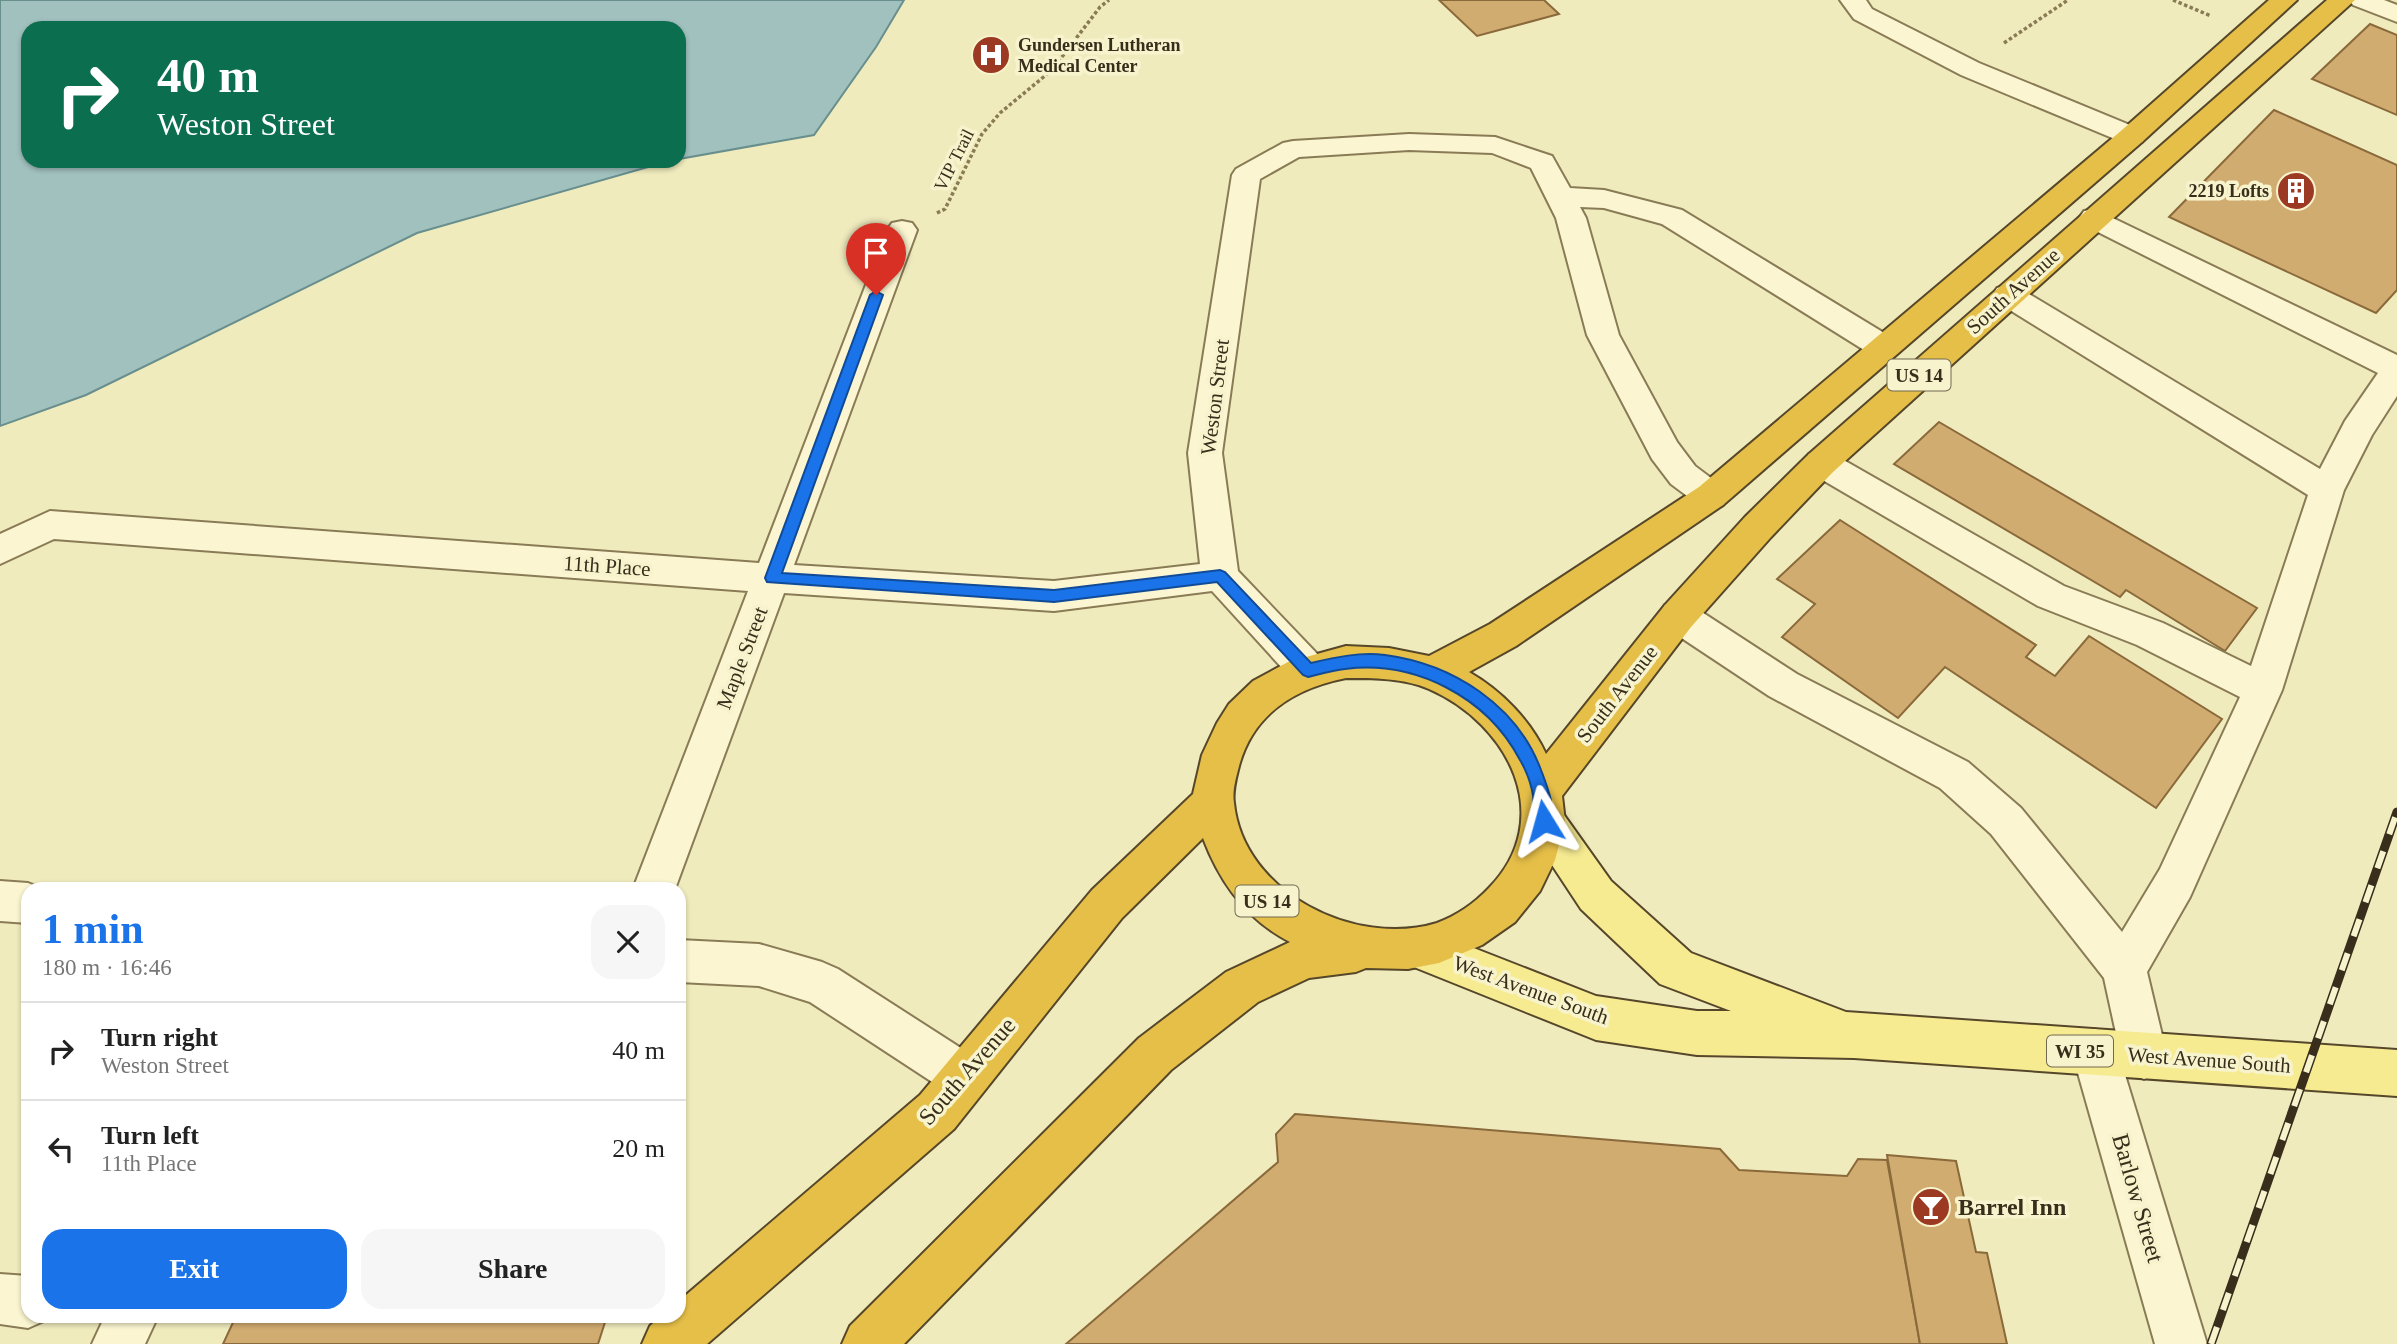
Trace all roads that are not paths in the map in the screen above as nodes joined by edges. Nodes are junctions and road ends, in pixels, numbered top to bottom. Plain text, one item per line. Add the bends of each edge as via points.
1 (1853, 0) edge
2 (2284, 0) edge
3 (2342, 0) edge
4 (2362, 0) edge
5 (2397, 14) edge
6 (2132, 136) junction
7 (1560, 197) junction
8 (2094, 218) junction
9 (901, 230) road end
10 (2008, 295) junction
11 (1883, 347) junction
12 (2397, 370) edge
13 (1821, 463) junction
14 (2327, 490) junction
15 (1711, 496) junction
16 (0, 550) edge
17 (1220, 576) junction
18 (773, 578) junction
19 (1678, 616) junction
20 (1308, 670) junction
21 (1433, 673) junction
22 (2263, 690) junction
23 (1212, 802) junction
24 (1542, 807) junction
25 (657, 882) edge
26 (0, 901) edge
27 (21, 902) edge
28 (1399, 948) junction
29 (686, 961) edge
30 (2124, 969) junction
31 (1854, 1035) junction
32 (2095, 1052) junction
33 (2144, 1056) junction
34 (2397, 1073) edge
35 (965, 1077) junction
36 (0, 1300) edge
37 (21, 1302) edge
38 (128, 1323) edge
39 (118, 1344) edge
40 (668, 1344) edge
41 (868, 1344) edge
42 (2180, 1344) edge

1 - 6 street via 1863,14 1969,68
2 - 6 highway, South Avenue / US 14
3 - 8 highway, South Avenue / US 14
4 - 5 street
6 - 11 highway, South Avenue / US 14
7 - 11 street via 1604,199 1672,217
7 - 15 street via 1571,218 1603,335 1664,450 1683,475
7 - 17 street, Weston Street via 1542,162 1495,145 1409,142 1293,149 1246,175 1205,453
8 - 10 highway, South Avenue / US 14
8 - 12 street
9 - 18 street, Maple Street
10 - 13 highway, South Avenue / US 14
10 - 14 street
11 - 15 highway, South Avenue / US 14
12 - 14 street via 2357,430
13 - 19 highway, South Avenue / US 14
13 - 22 street via 2051,596 2150,634
14 - 22 street
15 - 21 highway, South Avenue / US 14 via 1503,635
16 - 18 street, 11th Place via 50,525
17 - 18 street, 11th Place via 1054,596
17 - 20 street
18 - 25 street, Maple Street
19 - 24 highway, South Avenue / US 14
19 - 30 street via 1783,685 1954,775 2006,821
20 - 21 highway, South Avenue / US 14 via 1346,662 1384,662
20 - 23 highway, South Avenue / US 14 via 1276,686 1248,710 1227,739
21 - 24 highway, South Avenue / US 14 via 1459,685 1512,732 1529,759
22 - 30 street via 2175,883
23 - 28 highway, South Avenue / US 14 via 1226,846 1247,881 1276,911 1307,930 1342,943
23 - 35 highway, South Avenue via 1107,904
24 - 28 highway, South Avenue / US 14 via 1537,849 1525,877 1506,903 1480,924 1450,939
24 - 31 main road, West Avenue South / WI 35 via 1596,895 1676,969
26 - 27 street
28 - 31 main road, West Avenue South / WI 35 via 1596,1018 1697,1033
28 - 41 highway, South Avenue / US 14 via 1306,957 1242,987 1155,1054
29 - 35 street via 759,965 822,985
30 - 33 street
31 - 32 main road, West Avenue South / WI 35
32 - 33 main road, West Avenue South / WI 35
32 - 42 street, Barlow Street
33 - 34 main road, West Avenue South / WI 35
35 - 40 highway, South Avenue via 937,1112
36 - 37 street
38 - 39 street

